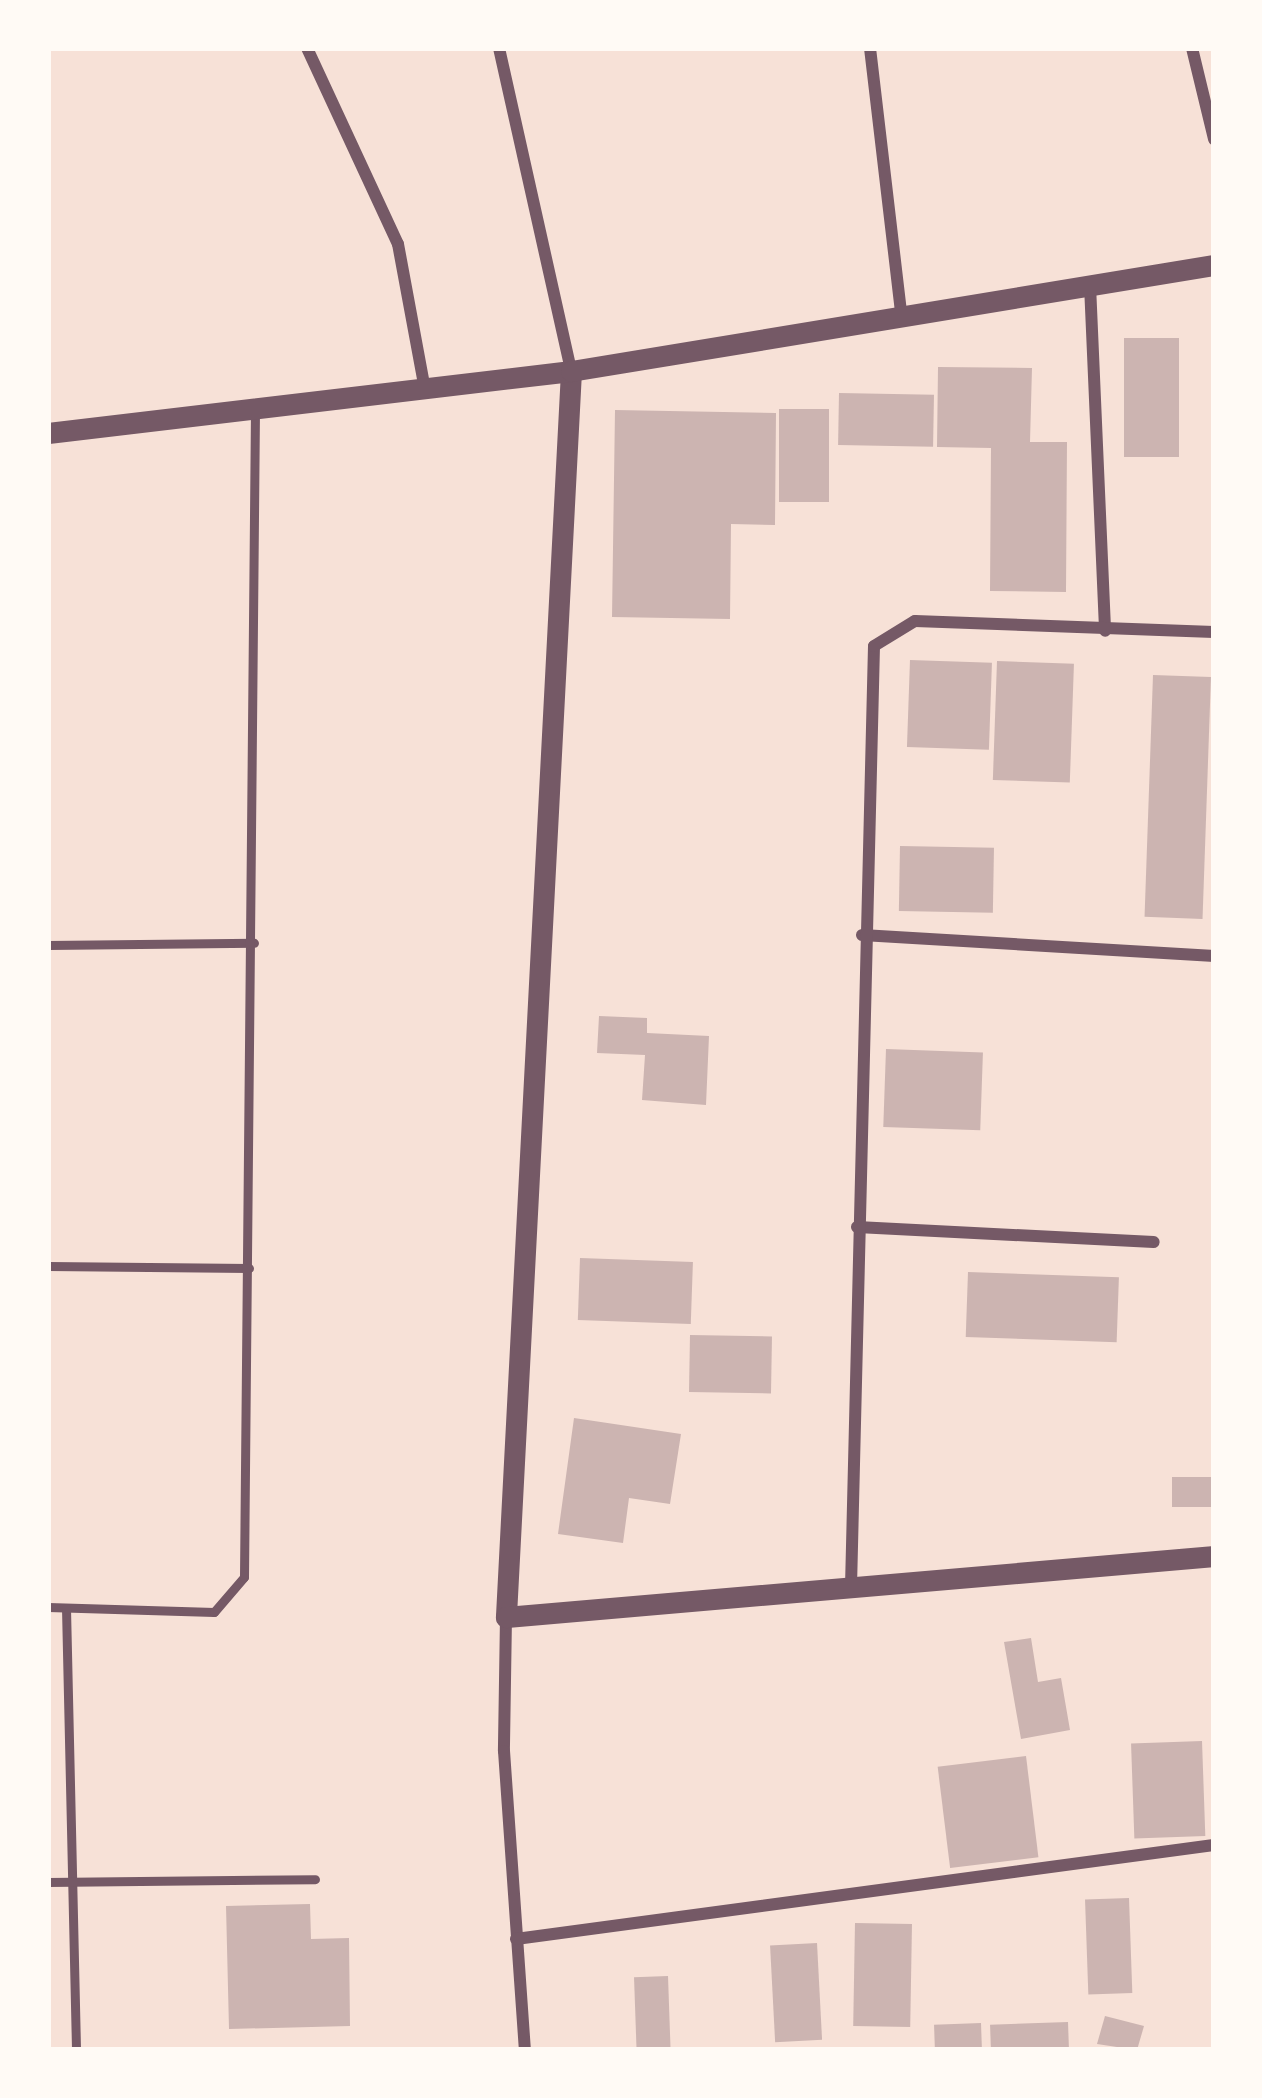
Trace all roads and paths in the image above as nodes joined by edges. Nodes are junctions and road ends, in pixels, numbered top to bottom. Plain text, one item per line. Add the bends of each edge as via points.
1 (307, 48) edge
2 (499, 48) edge
3 (870, 48) edge
4 (1192, 48) edge
5 (1214, 137) edge
6 (1214, 265) edge
7 (1090, 285) junction
8 (901, 312) junction
9 (571, 371) junction
10 (425, 390) junction
11 (255, 409) junction
12 (48, 433) edge
13 (1105, 631) junction
14 (1214, 632) edge
15 (862, 934) junction
16 (254, 943) junction
17 (48, 945) edge
18 (1214, 956) edge
19 (856, 1227) junction
20 (1154, 1242) dead end
21 (48, 1266) edge
22 (249, 1268) junction
23 (1214, 1557) edge
24 (851, 1587) junction
25 (48, 1607) edge
26 (66, 1608) junction
27 (506, 1617) junction
28 (1214, 1845) edge
29 (315, 1879) dead end
30 (72, 1881) junction
31 (48, 1882) edge
32 (516, 1939) junction
33 (76, 2050) edge
34 (525, 2050) edge

1 - 10 street via 398,244
2 - 9 street
3 - 8 street
4 - 5 street
6 - 7 street
7 - 8 street
7 - 13 street
8 - 9 street
9 - 10 street
9 - 27 street
10 - 11 street
11 - 12 street
11 - 16 lane
13 - 14 street
13 - 15 street via 915,621 874,646
15 - 18 street
15 - 19 street
16 - 17 lane
16 - 22 lane
19 - 20 street
19 - 24 street
21 - 22 lane
22 - 26 lane via 244,1577 214,1612
23 - 24 street
24 - 27 street
25 - 26 lane
26 - 30 lane
27 - 32 street via 504,1750
28 - 32 street
29 - 30 lane
30 - 31 lane
30 - 33 lane
32 - 34 street

